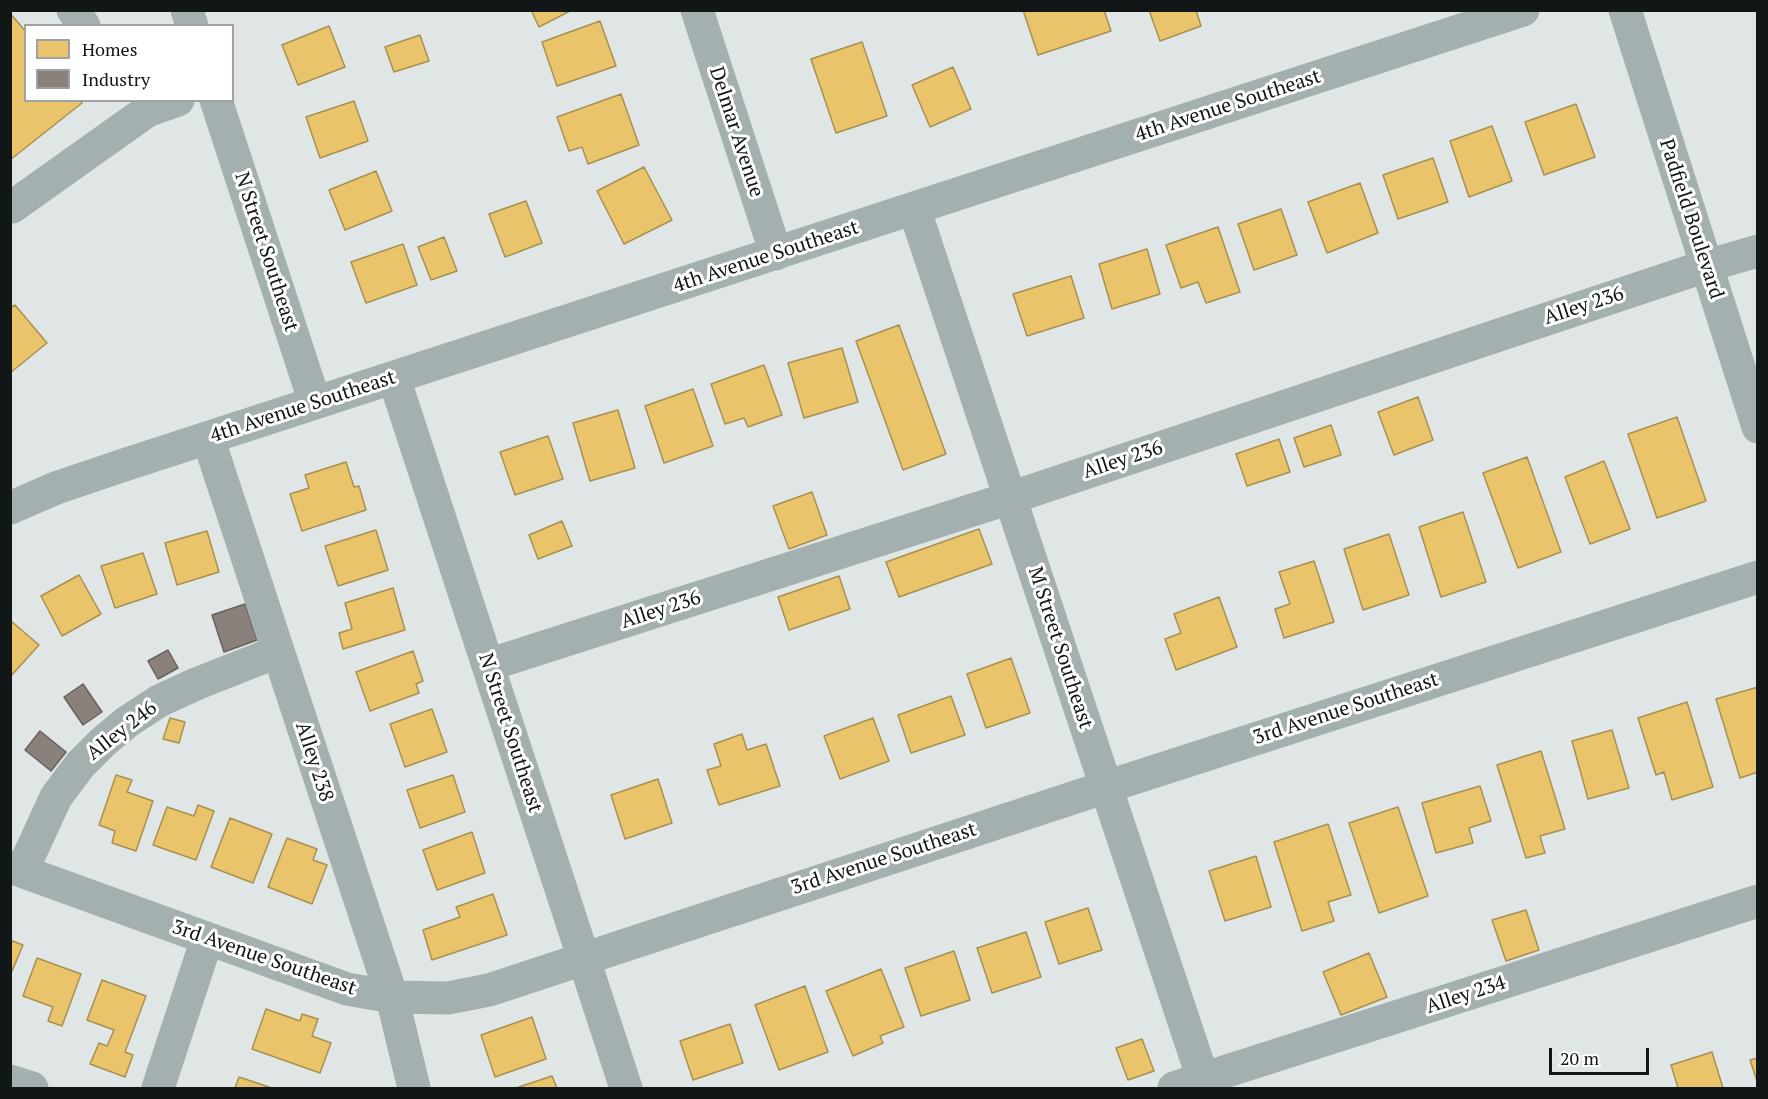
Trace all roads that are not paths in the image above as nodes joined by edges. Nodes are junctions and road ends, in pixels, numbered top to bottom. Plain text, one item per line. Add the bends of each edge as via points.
1 (73, 10) edge
2 (697, 10) edge
3 (1522, 10) edge
4 (1625, 10) edge
5 (83, 24) edge
6 (166, 102) edge
7 (217, 102) edge
8 (143, 106) edge
9 (10, 204) edge
10 (914, 208) junction
11 (1758, 251) edge
12 (776, 254) junction
13 (1706, 266) junction
14 (394, 378) junction
15 (1752, 394) edge
16 (315, 403) junction
17 (1758, 428) edge
18 (208, 438) junction
19 (1010, 498) junction
20 (10, 508) edge
21 (1758, 577) edge
22 (277, 652) junction
23 (488, 665) junction
24 (1106, 787) junction
25 (16, 869) edge
26 (1758, 902) edge
27 (207, 939) junction
28 (584, 958) junction
29 (392, 997) junction
30 (10, 1080) edge
31 (1194, 1086) edge
32 (32, 1089) edge
33 (158, 1089) edge
34 (414, 1089) edge
35 (626, 1089) edge

1 - 5 street
2 - 12 street, Delmar Avenue
3 - 10 street, 4th Avenue Southeast
4 - 13 street, Padfield Boulevard
6 - 8 street
7 - 16 street, N Street Southeast
8 - 9 street via 12,207
10 - 12 street, 4th Avenue Southeast
10 - 19 street, M Street Southeast
11 - 13 street, Alley 236
12 - 14 street, 4th Avenue Southeast
13 - 15 street, Padfield Boulevard
13 - 19 street, Alley 236
14 - 16 street, 4th Avenue Southeast
14 - 23 street, N Street Southeast
15 - 17 street, Padfield Boulevard
16 - 18 street, 4th Avenue Southeast
18 - 20 street, 4th Avenue Southeast via 56,488
18 - 22 street, Alley 238
19 - 23 street, Alley 236
19 - 24 street, M Street Southeast
21 - 24 street, 3rd Avenue Southeast
22 - 25 street, Alley 246 via 159,701 103,742 56,797
22 - 29 street, Alley 238
23 - 28 street, N Street Southeast
24 - 28 street, 3rd Avenue Southeast
24 - 31 street, M Street Southeast
25 - 27 street, 3rd Avenue Southeast
26 - 31 street, Alley 234
27 - 29 street, 3rd Avenue Southeast via 347,989
27 - 33 street
28 - 29 street, 3rd Avenue Southeast via 468,995
28 - 35 street, N Street Southeast
29 - 34 street, Alley 238
30 - 32 street

